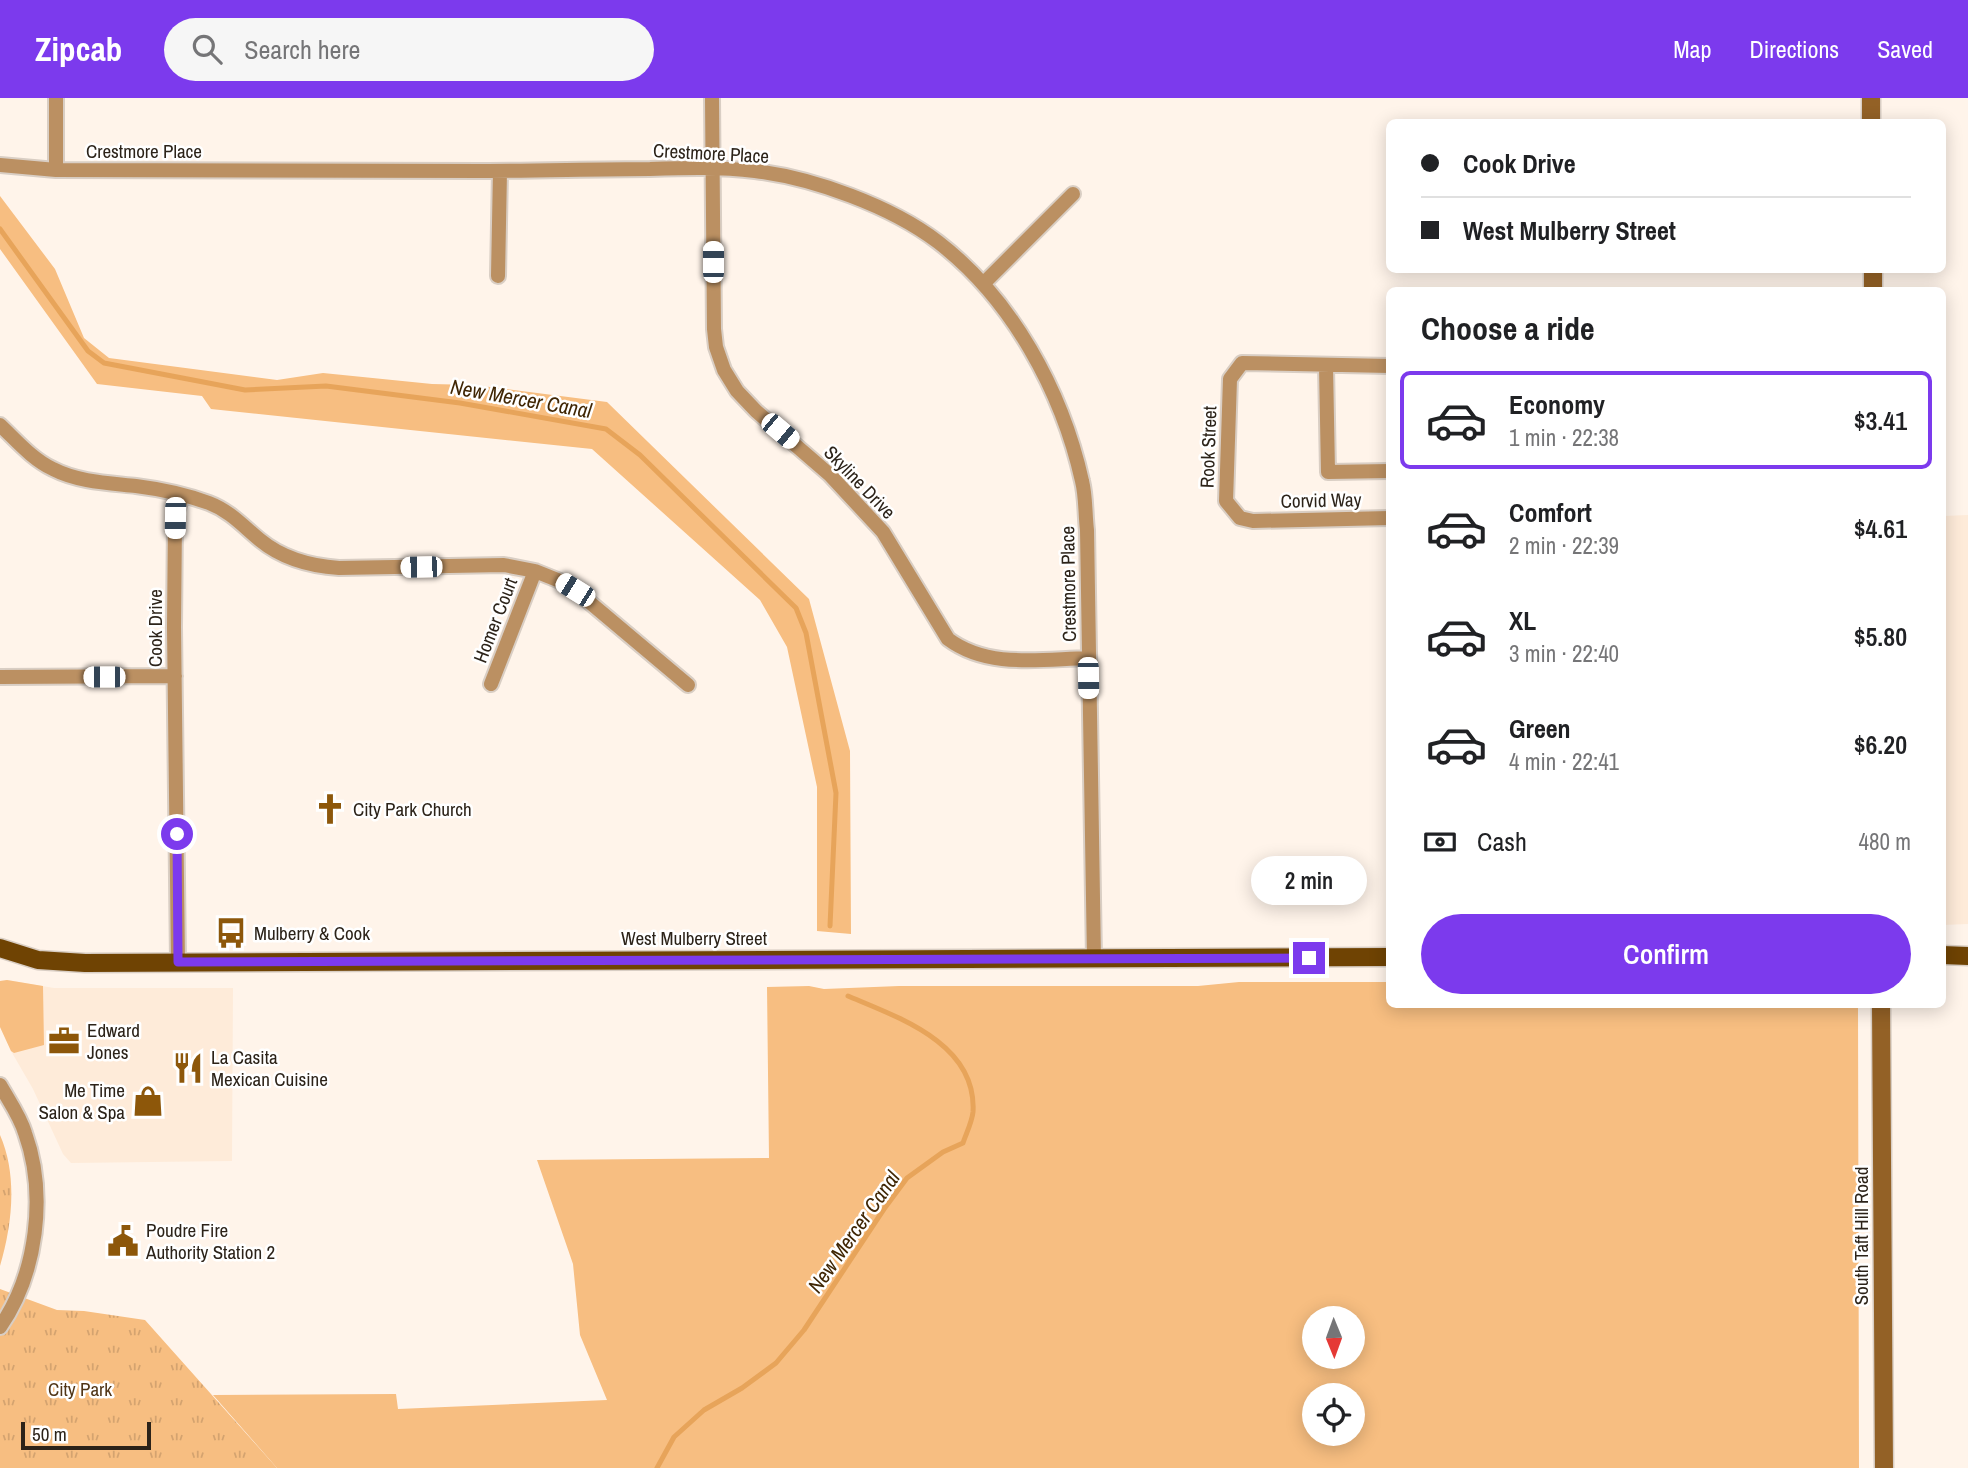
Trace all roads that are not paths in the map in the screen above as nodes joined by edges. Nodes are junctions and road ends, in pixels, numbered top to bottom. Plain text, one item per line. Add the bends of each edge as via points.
1 (56, 98) edge
2 (712, 98) edge
3 (1871, 98) edge
4 (1871, 119) edge
5 (0, 165) edge
6 (712, 168) junction
7 (56, 170) junction
8 (500, 171) junction
9 (1073, 194) dead end
10 (498, 276) dead end
11 (983, 284) junction
12 (1326, 366) junction
13 (1386, 366) edge
14 (0, 425) edge
15 (1386, 471) edge
16 (182, 496) junction
17 (1386, 518) edge
18 (1253, 521) joint
19 (535, 571) junction
20 (1088, 658) junction
21 (175, 676) junction
22 (0, 677) edge
23 (491, 684) dead end
24 (688, 685) dead end
25 (0, 948) edge
26 (1946, 955) edge
27 (1968, 956) edge
28 (1386, 957) edge
29 (1094, 959) junction
30 (178, 962) junction
31 (1881, 1008) edge
32 (0, 1085) edge
33 (0, 1327) edge
34 (1884, 1468) edge

1 - 7 street
2 - 6 street, Skyline Drive
3 - 4 main road
5 - 7 street, Crestmore Place
6 - 8 street, Crestmore Place
6 - 11 street, Crestmore Place via 756,171 864,201 936,240
6 - 20 street, Skyline Drive via 716,347 737,391 830,475 883,532 948,639 982,657
7 - 8 street, Crestmore Place
8 - 10 street
9 - 11 street
11 - 20 street, Crestmore Place via 1027,346 1072,440 1086,522
12 - 13 street
12 - 15 street via 1328,472
12 - 18 street, Rook Street via 1242,363 1230,379 1226,501 1240,518
14 - 16 street via 55,471
16 - 19 street via 230,512 276,551 317,566 504,565
16 - 21 street, Cook Drive via 175,518
17 - 18 street, Corvid Way
19 - 23 street, Homer Court
19 - 24 street via 575,590
20 - 29 street, Crestmore Place
21 - 22 street
21 - 30 street, Cook Drive
25 - 30 main road, West Mulberry Street via 64,963
26 - 27 main road
28 - 29 main road, West Mulberry Street
29 - 30 main road, West Mulberry Street
31 - 34 main road, South Taft Hill Road
32 - 33 street via 25,1132 36,1201 28,1264

